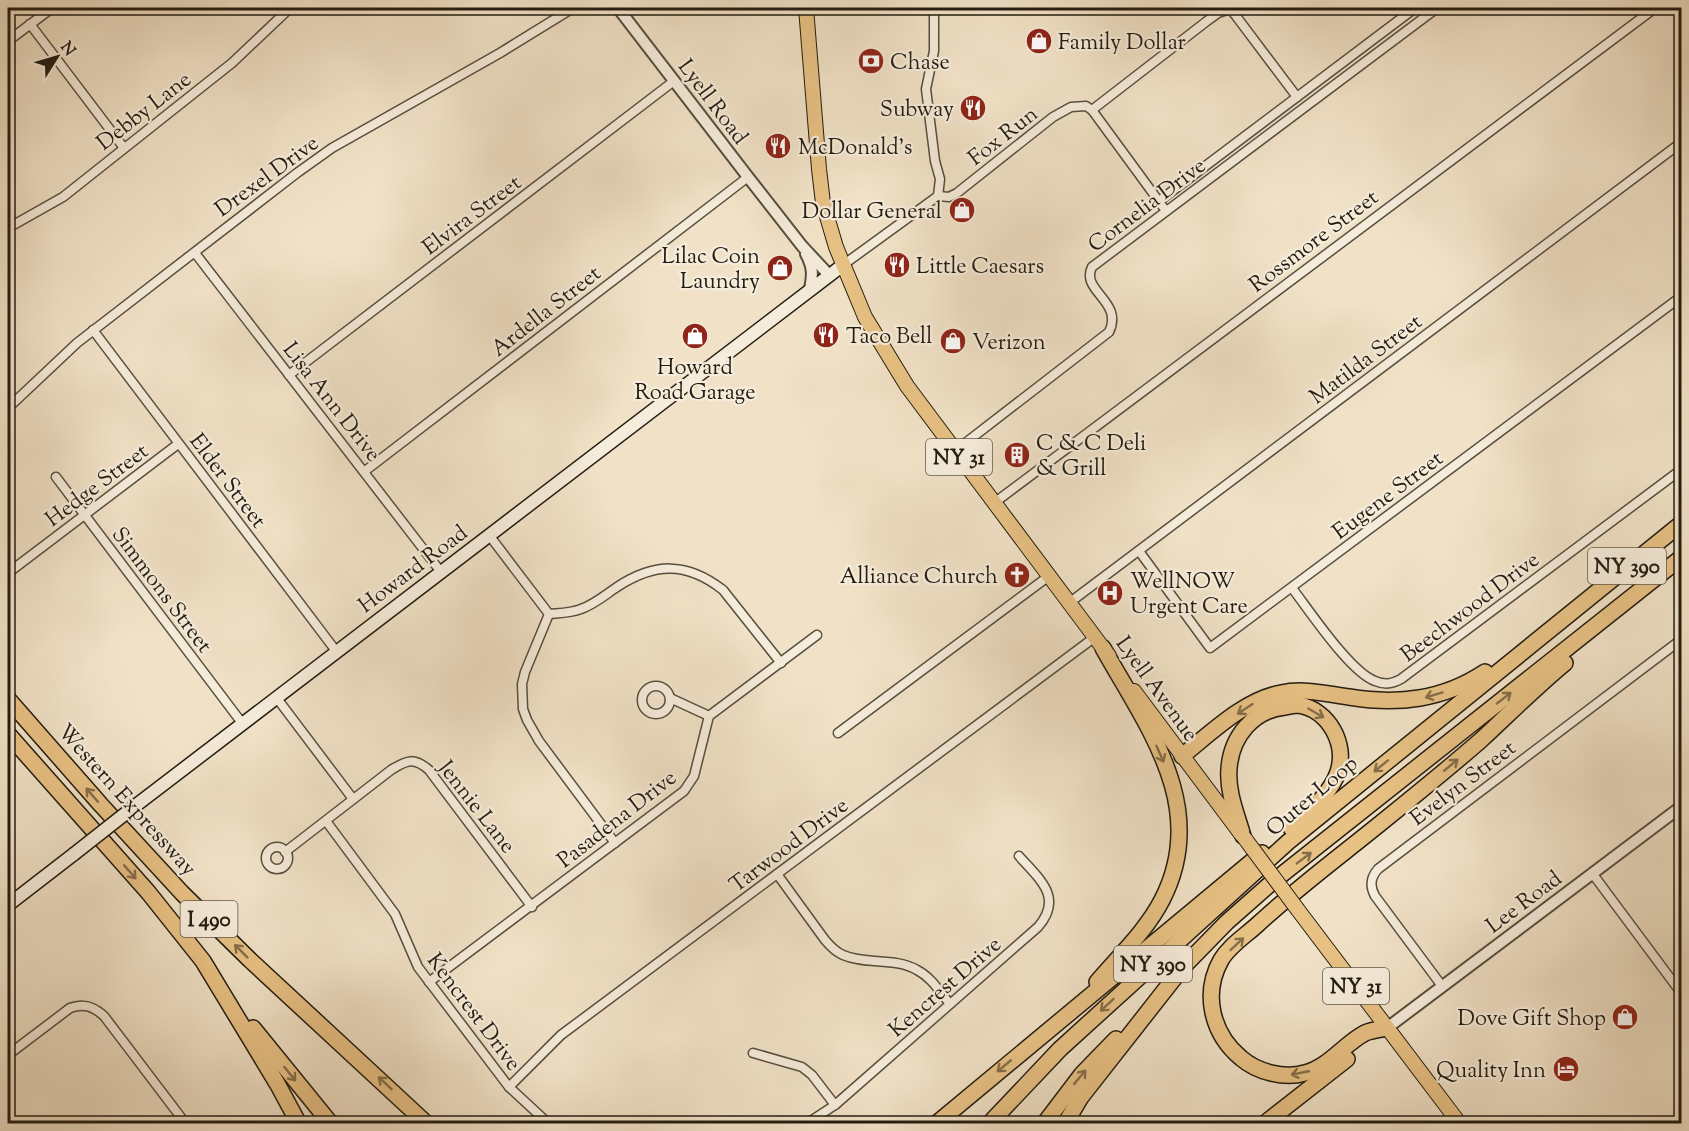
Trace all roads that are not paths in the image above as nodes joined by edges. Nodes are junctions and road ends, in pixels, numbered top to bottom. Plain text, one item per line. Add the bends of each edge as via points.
1 (52, 8) edge
2 (290, 8) edge
3 (573, 8) edge
4 (618, 8) edge
5 (806, 8) edge
6 (934, 8) edge
7 (1415, 8) edge
8 (1437, 8) edge
9 (1655, 8) edge
10 (1678, 8) edge
11 (1682, 17) edge
12 (30, 24) junction
13 (8, 41) edge
14 (674, 81) junction
15 (1297, 97) junction
16 (1092, 110) junction
17 (1682, 142) edge
18 (124, 148) junction
19 (748, 177) junction
20 (938, 196) junction
21 (1159, 201) junction
22 (1166, 211) junction
23 (8, 228) edge
24 (802, 246) junction
25 (195, 253) junction
26 (843, 265) junction
27 (829, 275) junction
28 (810, 289) junction
29 (1682, 296) edge
30 (93, 330) junction
31 (289, 375) junction
32 (8, 408) edge
33 (178, 444) junction
34 (955, 451) junction
35 (1682, 469) edge
36 (364, 471) junction
37 (56, 477) dead end
38 (994, 503) junction
39 (85, 515) junction
40 (1682, 522) edge
41 (489, 535) junction
42 (1139, 551) junction
43 (1682, 557) edge
44 (441, 572) junction
45 (8, 573) edge
46 (1049, 576) junction
47 (1292, 588) junction
48 (1069, 603) junction
49 (1573, 610) junction
50 (1615, 612) junction
51 (549, 614) junction
52 (817, 635) dead end
53 (1682, 639) edge
54 (1099, 642) junction
55 (336, 651) junction
56 (781, 663) junction
57 (276, 697) junction
58 (670, 698) dead end
59 (8, 699) edge
60 (709, 716) junction
61 (242, 723) junction
62 (838, 733) dead end
63 (8, 734) edge
64 (1182, 756) junction
65 (354, 799) junction
66 (1682, 806) edge
67 (1324, 813) junction
68 (1302, 818) junction
69 (326, 821) junction
70 (1243, 836) junction
71 (615, 843) junction
72 (285, 852) dead end
73 (1019, 856) dead end
74 (1592, 873) junction
75 (777, 874) junction
76 (8, 905) edge
77 (532, 907) junction
78 (203, 961) junction
79 (1183, 967) junction
80 (429, 982) junction
81 (1442, 986) junction
82 (1682, 994) edge
83 (950, 1004) junction
84 (1066, 1017) junction
85 (1387, 1028) junction
86 (753, 1053) dead end
87 (8, 1055) edge
88 (509, 1087) junction
89 (835, 1105) junction
90 (186, 1124) edge
91 (299, 1124) edge
92 (331, 1124) edge
93 (427, 1124) edge
94 (549, 1124) edge
95 (806, 1124) edge
96 (936, 1124) edge
97 (989, 1124) edge
98 (1044, 1124) edge
99 (1065, 1124) edge
100 (1264, 1124) edge
101 (1460, 1124) edge

1 - 12 street
2 - 18 street, Debby Lane via 232,63
3 - 25 street, Drexel Drive via 332,148
4 - 14 street, Lyell Road
5 - 26 main road, NY 31 via 823,203
6 - 20 street via 934,44 926,89 940,179
7 - 15 street
8 - 22 street, Cornelia Drive
9 - 38 street, Rossmore Street
10 - 11 street
12 - 13 street
12 - 18 street
14 - 19 street, Lyell Road
14 - 31 street, Elvira Street
15 - 16 street via 1236,16 1225,9
15 - 21 street
16 - 20 street, Fox Run via 1086,106 1071,107 1053,117 957,193
16 - 21 street
17 - 42 street, Matilda Street
18 - 23 street, Debby Lane via 63,197
19 - 24 street, Lyell Road
19 - 36 street, Ardella Street
20 - 26 street, Fox Run
21 - 22 street
22 - 34 street, Cornelia Drive via 1089,273 1089,280 1112,312 1109,332
24 - 27 street, Lyell Road
24 - 28 street, Lyell Road via 812,266
25 - 30 street, Drexel Drive
25 - 31 street, Lisa Ann Drive
26 - 27 main road, Howard Road
26 - 34 main road, Lyell Avenue / NY 31 via 889,360
27 - 28 main road, Howard Road
28 - 41 main road, Howard Road
29 - 47 street, Eugene Street
30 - 32 street, Drexel Drive
30 - 33 street, Elder Street
31 - 36 street, Lisa Ann Drive
33 - 39 street, Hedge Street
33 - 55 street, Elder Street
34 - 38 main road, Lyell Avenue / NY 31
35 - 47 street, Beechwood Drive via 1393,683 1374,681 1356,670
36 - 44 street, Lisa Ann Drive
37 - 39 street, Simmons Street
38 - 46 main road, Lyell Avenue / NY 31
39 - 45 street, Hedge Street
39 - 61 street, Simmons Street
40 - 49 highway, Outer Loop / NY 390
41 - 44 main road, Howard Road
41 - 51 street
42 - 47 street, Eugene Street via 1210,648
42 - 48 street, Matilda Street
43 - 50 highway, Outer Loop / NY 390
44 - 55 main road, Howard Road
46 - 48 main road, Lyell Avenue / NY 31
46 - 62 street
48 - 54 main road, Lyell Avenue / NY 31
49 -> 64 highway via 1479,676 1441,693 1389,702 1307,691 1280,693 1242,711
49 -> 67 highway, Outer Loop / NY 390
79 -> 50 highway, Outer Loop / NY 390 via 1270,884
85 -> 50 highway via 1366,1033 1305,1073 1266,1072 1247,1063 1222,1038 1211,1009 1215,976 1232,948 1272,911 1480,740 1595,636
51 - 56 street via 581,609 651,570 686,571 723,590
51 - 71 street via 525,672 523,709 536,736
52 - 56 street
53 - 81 street, Evelyn Street via 1373,875 1375,896
54 - 64 main road, Lyell Avenue / NY 31
54 - 75 street, Tarwood Drive
54 -> 84 highway via 1160,753 1178,801 1180,835 1174,869 1146,925
55 - 57 main road, Howard Road
56 - 60 street
57 - 61 main road, Howard Road
57 - 65 street
58 - 60 street
93 -> 59 highway, Western Expressway / I 490 via 182,893
60 - 71 street, Pasadena Drive via 690,783
61 - 76 main road, Howard Road, bridge
63 -> 78 highway, Western Expressway / I 490 via 148,892
64 - 70 main road, Lyell Avenue / NY 31
65 - 69 street
65 - 77 street, Jennie Lane via 402,763 420,762
66 - 74 street, Lee Road
67 - 68 highway
67 -> 97 highway, Outer Loop / NY 390 via 1060,1049
70 -> 68 highway via 1229,787 1229,768 1242,732 1272,708 1299,705 1315,712 1330,722 1337,737 1341,755 1338,773
68 - 84 highway
69 - 72 street
69 - 80 street, Kencrest Drive via 395,914 410,952
70 - 85 main road, Lyell Avenue / NY 31, bridge
71 - 77 street, Pasadena Drive
73 - 83 street, Kencrest Drive via 1044,884 1050,903 1046,919
74 - 81 street, Lee Road
74 - 82 street
75 - 83 street via 834,949 855,958 911,967 927,977
75 - 88 street, Tarwood Drive via 561,1035
77 - 80 street, Pasadena Drive
78 - 91 highway, Western Expressway / I 490
78 -> 92 highway
98 -> 79 highway via 1082,1074
79 - 99 highway, Outer Loop / NY 390
80 - 88 street, Kencrest Drive
81 - 85 street, Lee Road
83 - 89 street, Kencrest Drive
84 -> 96 highway
85 - 100 highway
85 - 101 main road, Lyell Avenue / NY 31
86 - 89 street via 802,1067
87 - 90 street via 58,1016 78,1005 87,1005 104,1016
88 - 94 street, Kencrest Drive
89 - 95 street, Kencrest Drive

